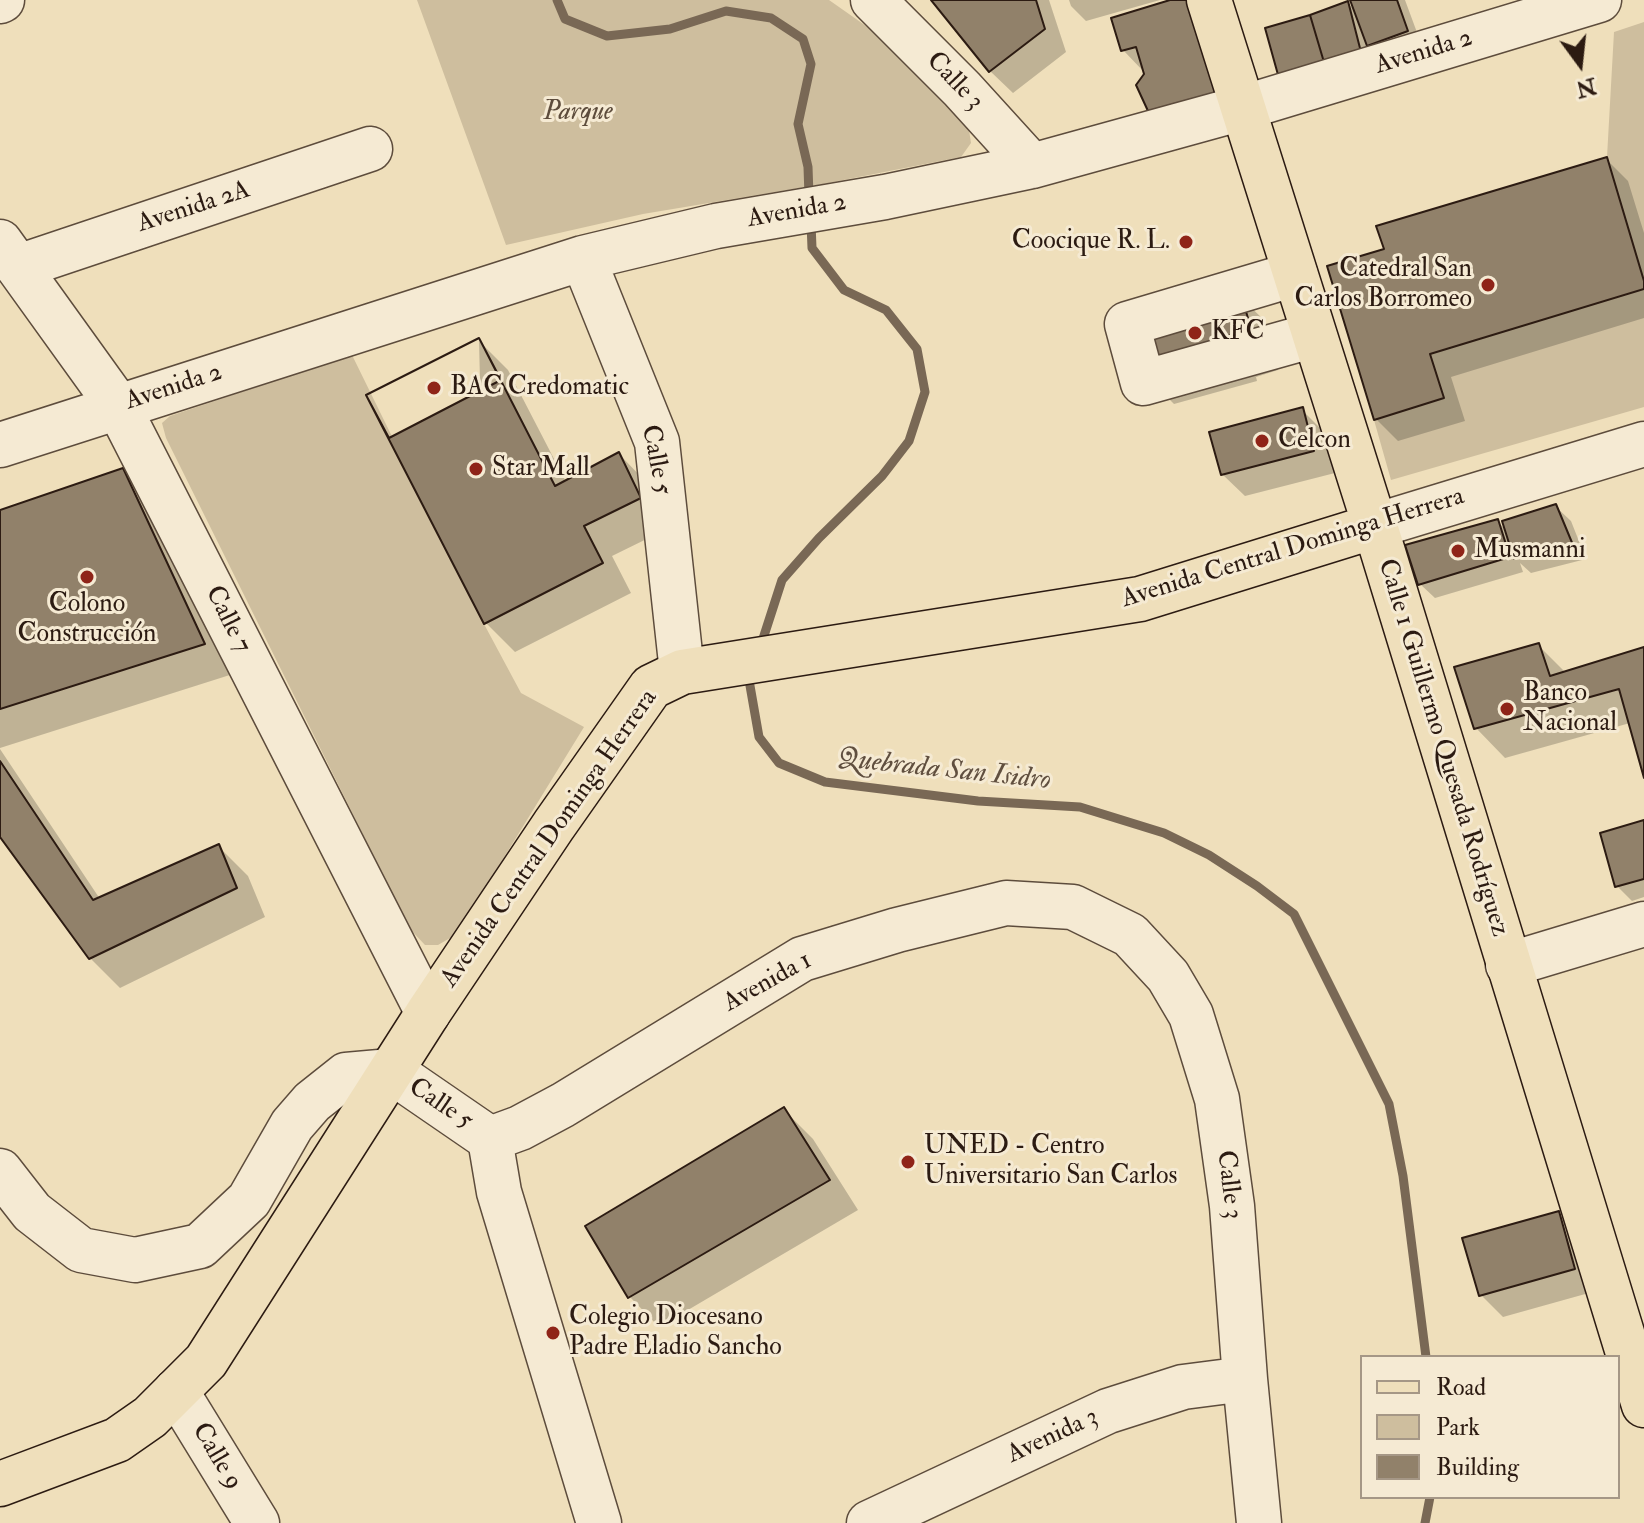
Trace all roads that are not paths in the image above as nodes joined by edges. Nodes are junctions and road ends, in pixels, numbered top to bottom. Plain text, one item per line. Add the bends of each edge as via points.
1 (873, 0) edge
2 (1209, 0) edge
3 (1599, 0) edge
4 (1242, 108) junction
5 (370, 149) dead end
6 (1032, 166) junction
7 (9, 254) edge
8 (583, 258) junction
9 (1295, 274) junction
10 (1314, 335) junction
11 (118, 406) junction
12 (1644, 444) edge
13 (0, 445) edge
14 (1375, 526) junction
15 (700, 670) junction
16 (1073, 907) joint
17 (1644, 924) edge
18 (1508, 965) junction
19 (428, 1013) junction
20 (391, 1071) junction
21 (490, 1139) junction
22 (0, 1171) edge
23 (1245, 1379) junction
24 (176, 1391) junction
25 (1643, 1399) edge
26 (0, 1484) edge
27 (257, 1523) edge
28 (599, 1523) edge
29 (869, 1523) edge
30 (1259, 1523) edge

1 - 6 street, Calle 3
2 - 4 main road, Calle 1 Guillermo Quesada Rodríguez
3 - 4 street, Avenida 2
4 - 6 street, Avenida 2
4 - 9 main road, Calle 1 Guillermo Quesada Rodríguez
5 - 7 street, Avenida 2A
6 - 8 street, Avenida 2 via 716,226
7 - 11 street, Calle 7
8 - 11 street, Avenida 2
8 - 15 street, Calle 5 via 657,442
9 - 10 main road, Calle 1 Guillermo Quesada Rodríguez
9 - 10 street via 1127,324 1143,383
10 - 14 main road, Calle 1 Guillermo Quesada Rodríguez
11 - 13 street, Avenida 2
11 - 19 street, Calle 7
12 - 14 street, Avenida Central Dominga Herrera
14 - 15 main road, Avenida Central Dominga Herrera via 1140,599
14 - 18 main road, Calle 1 Guillermo Quesada Rodríguez
15 - 19 main road, Avenida Central Dominga Herrera via 651,687
16 - 21 street, Avenida 1 via 1006,903 802,959 563,1105
16 - 23 street, Calle 3 via 1130,935 1168,976 1191,1015 1217,1099
17 - 18 street
18 - 25 main road, Calle 1 Guillermo Quesada Rodríguez
19 - 20 main road, Avenida Central Dominga Herrera
20 - 21 street, Calle 5
20 - 22 street via 346,1075 312,1102 292,1125 249,1200 200,1246 135,1260 81,1250 32,1212
20 - 24 main road, Avenida Central Dominga Herrera via 206,1361
21 - 28 street via 499,1192
23 - 29 street, Avenida 3 via 1183,1387 1108,1411
23 - 30 street, Calle 3
24 - 26 main road, Avenida Central Dominga Herrera via 117,1440
24 - 27 street, Calle 9

